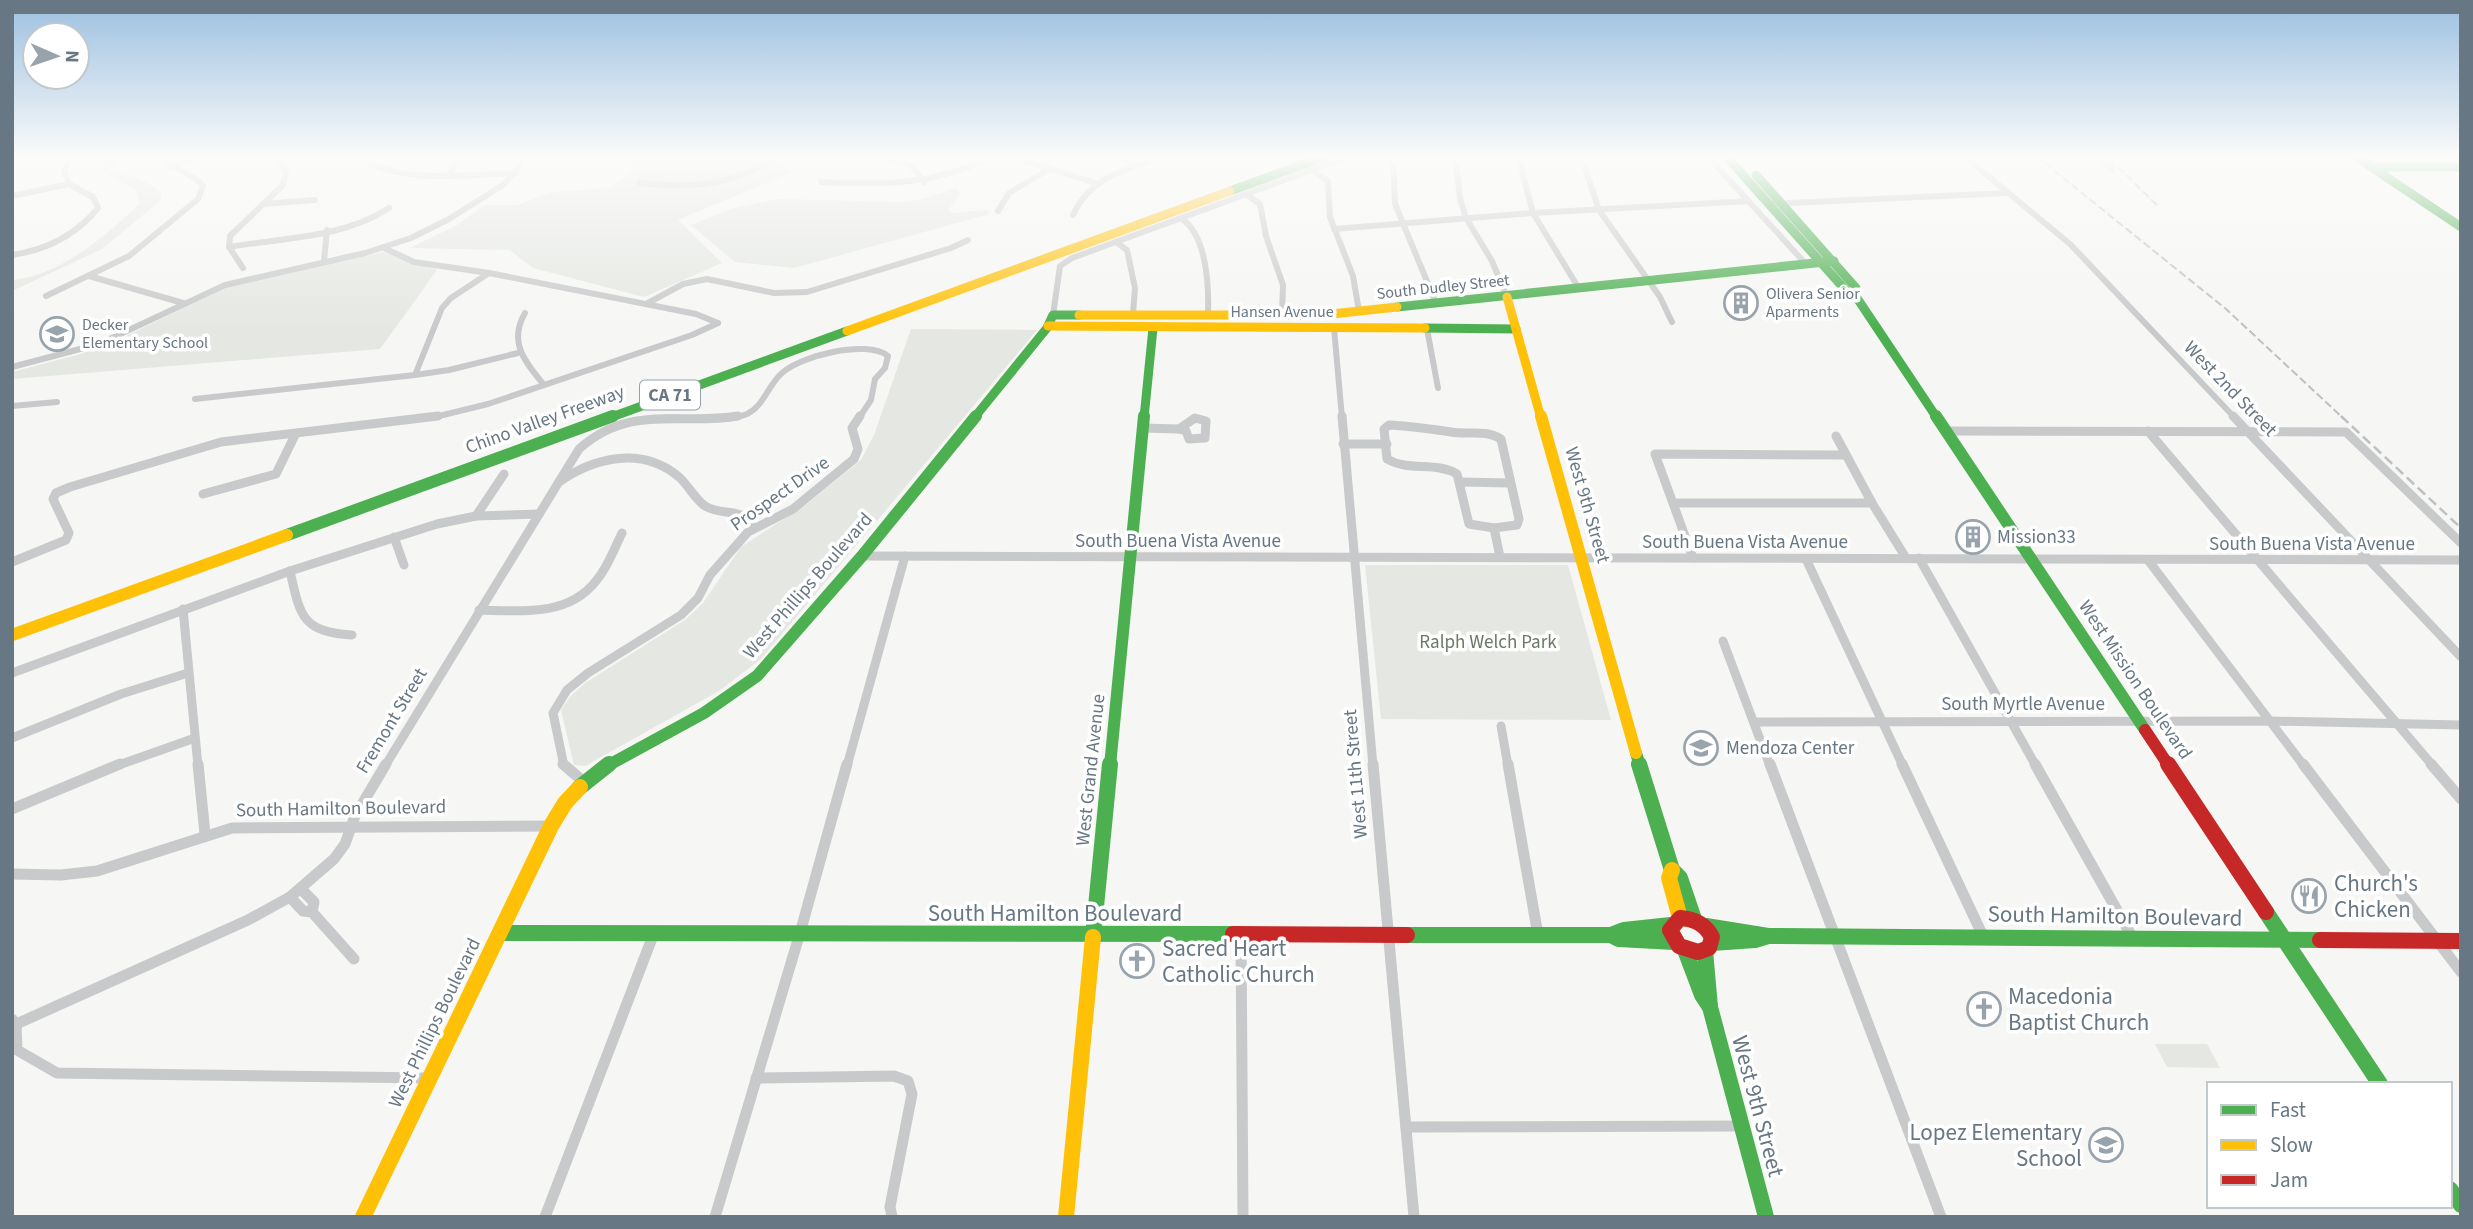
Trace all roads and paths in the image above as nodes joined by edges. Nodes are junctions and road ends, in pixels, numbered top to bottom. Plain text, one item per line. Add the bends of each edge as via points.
1 (94, 213) edge
2 (182, 213) edge
3 (253, 213) edge
4 (381, 213) edge
5 (458, 213) edge
6 (1151, 213) edge
7 (1170, 213) edge
8 (1194, 213) edge
9 (1262, 213) edge
10 (1330, 213) edge
11 (1398, 213) edge
12 (1465, 213) edge
13 (1528, 213) edge
14 (1533, 213) edge
15 (1601, 213) edge
16 (1760, 213) edge
17 (1784, 213) edge
18 (2032, 213) edge
19 (2441, 213) edge
20 (1181, 218) junction
21 (1466, 218) junction
22 (1401, 224) junction
23 (2461, 227) edge
24 (1334, 229) junction
25 (327, 230) junction
26 (968, 240) dead end
27 (1116, 242) junction
28 (229, 247) junction
29 (384, 248) junction
30 (12, 255) edge
31 (324, 261) junction
32 (1827, 261) junction
33 (1805, 263) junction
34 (243, 268) dead end
35 (489, 273) junction
36 (89, 276) junction
37 (1647, 280) junction
38 (1578, 287) junction
39 (46, 296) dead end
40 (1507, 297) junction
41 (180, 302) junction
42 (1436, 303) junction
43 (646, 304) junction
44 (1359, 311) junction
45 (525, 313) dead end
46 (1133, 314) junction
47 (1208, 314) junction
48 (1282, 315) junction
49 (1051, 321) junction
50 (1672, 322) dead end
51 (1153, 328) junction
52 (1334, 328) junction
53 (1427, 328) junction
54 (1516, 329) junction
55 (518, 353) junction
56 (12, 367) edge
57 (415, 375) junction
58 (544, 385) junction
59 (1438, 388) dead end
60 (195, 399) dead end
61 (57, 402) dead end
62 (12, 406) edge
63 (629, 421) joint
64 (1142, 428) junction
65 (1179, 429) dead end
66 (1948, 431) junction
67 (2148, 431) junction
68 (2249, 432) junction
69 (295, 435) junction
70 (1498, 435) joint
71 (1836, 436) dead end
72 (1343, 444) junction
73 (1387, 444) junction
74 (1846, 454) junction
75 (504, 474) dead end
76 (1461, 482) junction
77 (1509, 483) junction
78 (555, 485) junction
79 (203, 494) dead end
80 (1674, 503) junction
81 (1872, 503) junction
82 (538, 514) junction
83 (476, 516) junction
84 (1517, 525) joint
85 (1494, 528) junction
86 (753, 529) junction
87 (622, 533) dead end
88 (394, 537) junction
89 (2461, 543) edge
90 (862, 556) junction
91 (905, 556) junction
92 (1131, 556) junction
93 (1500, 557) junction
94 (1352, 558) junction
95 (1582, 558) junction
96 (1693, 558) junction
97 (1906, 558) junction
98 (1919, 558) junction
99 (1806, 559) junction
100 (2032, 559) junction
101 (2148, 559) junction
102 (2257, 559) junction
103 (2461, 560) edge
104 (2369, 561) junction
105 (12, 562) edge
106 (404, 565) dead end
107 (290, 571) junction
108 (183, 609) junction
109 (479, 610) junction
110 (12, 622) edge
111 (12, 635) edge
112 (352, 635) dead end
113 (1723, 642) dead end
114 (2461, 657) edge
115 (12, 673) edge
116 (188, 673) junction
117 (2270, 721) junction
118 (1754, 722) junction
119 (1883, 722) junction
120 (2012, 722) junction
121 (2139, 722) junction
122 (2398, 724) junction
123 (2461, 725) edge
124 (1501, 726) dead end
125 (12, 737) edge
126 (195, 738) junction
127 (583, 782) junction
128 (2461, 799) edge
129 (12, 809) edge
130 (551, 826) junction
131 (353, 827) junction
132 (205, 834) junction
133 (1672, 870) junction
134 (12, 874) edge
135 (302, 890) junction
136 (290, 897) junction
137 (312, 912) junction
138 (1694, 919) junction
139 (1676, 922) junction
140 (1706, 926) junction
141 (500, 933) junction
142 (654, 933) junction
143 (800, 933) junction
144 (1095, 935) junction
145 (1241, 935) junction
146 (1538, 935) junction
147 (1611, 935) junction
148 (1389, 936) junction
149 (1768, 936) junction
150 (1983, 936) junction
151 (1834, 937) junction
152 (2132, 937) junction
153 (2285, 939) junction
154 (2437, 941) junction
155 (2461, 941) edge
156 (1674, 942) junction
157 (1708, 947) junction
158 (1685, 950) junction
159 (354, 960) dead end
160 (2461, 972) edge
161 (1710, 1007) junction
162 (13, 1023) edge
163 (429, 1078) junction
164 (756, 1078) junction
165 (2379, 1082) edge
166 (1742, 1126) junction
167 (1406, 1127) junction
168 (363, 1217) edge
169 (545, 1217) edge
170 (715, 1217) edge
171 (892, 1217) edge
172 (1066, 1217) edge
173 (1243, 1217) edge
174 (1414, 1217) edge
175 (1766, 1217) edge
176 (1941, 1217) edge

1 - 30 street via 42,249
2 - 36 street via 143,247
3 - 28 street via 230,236
4 - 25 street
5 - 29 street
6 - 110 main road, Chino Valley Freeway / CA 71
7 - 111 main road, Chino Valley Freeway / CA 71
8 - 20 street
9 - 48 street via 1283,285
10 - 24 street
11 - 22 street
12 - 21 street, West 9th Street
13 - 21 street
14 - 38 street
15 - 37 street
16 - 33 street
17 - 32 main road, West Mission Boulevard
18 - 68 street, West 2nd Street via 2070,244
19 - 23 main road
20 - 27 street
20 - 47 street via 1196,232 1209,285
21 - 22 street
21 - 40 street, West 9th Street
22 - 24 street
22 - 42 street
24 - 44 street via 1353,276
25 - 28 street
25 - 31 street
26 - 43 street via 815,291 774,293 695,279
27 - 46 street via 1127,250 1135,288
27 - 49 street via 1060,266
28 - 34 street
29 - 31 street
29 - 35 street via 414,262
31 - 41 street via 245,279
32 - 33 main road, South Dudley Street
32 - 66 main road, West Mission Boulevard via 1855,287 1857,298
33 - 37 main road, South Dudley Street
35 - 43 street
35 - 57 street via 442,308
36 - 39 street
36 - 41 street
37 - 38 main road, South Dudley Street
37 - 50 street
38 - 40 main road, South Dudley Street
40 - 42 main road, South Dudley Street
40 - 54 main road, West 9th Street
41 - 56 street via 117,337
42 - 44 main road, South Dudley Street
43 - 58 street via 718,323
44 - 48 main road, South Dudley Street
45 - 55 street via 518,323
46 - 47 main road, South Dudley Street
46 - 49 main road, South Dudley Street
47 - 48 main road, South Dudley Street
49 - 51 main road, Hansen Avenue
49 - 90 main road, West Phillips Boulevard
51 - 52 main road, Hansen Avenue
51 - 64 main road, West Grand Avenue
52 - 53 main road, Hansen Avenue
52 - 72 street, West 11th Street
53 - 54 main road, Hansen Avenue
53 - 59 street
54 - 95 main road, West 9th Street
55 - 57 street
55 - 58 street
57 - 60 street
58 - 69 street via 422,420
61 - 62 street
63 - 78 street, Fremont Street via 585,443
63 - 86 street, Prospect Drive via 738,416 756,408 781,373 796,364 860,347 885,351 885,368 852,428 858,449 854,459 793,509
64 - 65 street
64 - 92 main road, West Grand Avenue
66 - 67 street
66 - 100 main road, West Mission Boulevard
67 - 68 street
67 - 102 street
68 - 89 street via 2346,432
68 - 104 street, West 2nd Street
69 - 79 street via 276,474
69 - 105 street via 186,450 57,493 53,499 69,533 66,540
70 - 73 street via 1395,424 1384,429
70 - 77 street
71 - 74 street
72 - 73 street
72 - 94 street, West 11th Street
73 - 76 street via 1387,459 1400,465 1440,464
74 - 80 street via 1655,454
74 - 81 street
75 - 83 street
76 - 77 street
76 - 85 street via 1469,524
77 - 84 street
78 - 82 street, Fremont Street
78 - 86 street via 598,458 636,458 671,471 709,508 743,513
80 - 81 street
80 - 96 street
81 - 97 street
82 - 83 street
82 - 109 street, Fremont Street
83 - 88 street
84 - 85 street
85 - 93 street
86 - 127 street, Prospect Drive via 725,556 681,615 567,690 553,713 563,765
87 - 109 street via 596,583 574,601 537,611
88 - 106 street
88 - 107 street
90 - 91 street, South Buena Vista Avenue
90 - 127 main road, West Phillips Boulevard via 757,676 704,713 617,758
91 - 92 street, South Buena Vista Avenue
91 - 143 street
92 - 94 street, South Buena Vista Avenue
92 - 144 main road, West Grand Avenue
93 - 94 street, South Buena Vista Avenue
93 - 95 street, South Buena Vista Avenue
94 - 148 street, West 11th Street
95 - 96 street, South Buena Vista Avenue
95 - 133 main road, West 9th Street
96 - 99 street, South Buena Vista Avenue
97 - 98 street, South Buena Vista Avenue
97 - 99 street, South Buena Vista Avenue
98 - 100 street, South Buena Vista Avenue
98 - 120 street
99 - 119 street
100 - 101 street, South Buena Vista Avenue
100 - 121 main road, West Mission Boulevard
101 - 102 street, South Buena Vista Avenue
101 - 117 street
102 - 104 street, South Buena Vista Avenue
102 - 122 street
103 - 104 street, South Buena Vista Avenue
104 - 114 street, West 2nd Street
107 - 108 street
107 - 112 street via 306,622 328,634
108 - 115 street
108 - 116 street
109 - 131 street, Fremont Street via 355,816
113 - 118 street
116 - 125 street
116 - 126 street
117 - 121 street, South Myrtle Avenue
117 - 122 street, South Myrtle Avenue
117 - 154 street
118 - 119 street, South Myrtle Avenue
118 - 151 street
119 - 120 street, South Myrtle Avenue
119 - 150 street
120 - 121 street, South Myrtle Avenue
120 - 152 street
121 - 153 main road, West Mission Boulevard
122 - 123 street, South Myrtle Avenue
122 - 128 street
124 - 146 street
126 - 129 street
126 - 132 street
127 - 130 main road, West Phillips Boulevard
130 - 131 street, South Hamilton Boulevard
130 - 141 main road, West Phillips Boulevard
131 - 132 street, South Hamilton Boulevard via 260,826
131 - 135 street, Fremont Street via 334,859
132 - 134 street, South Hamilton Boulevard via 108,869
133 - 138 main road, West 9th Street
133 - 139 main road, West 9th Street via 1669,878
135 - 136 street, Fremont Street
135 - 137 street via 314,902
136 - 137 street via 303,911
136 - 162 street, Fremont Street via 248,920
137 - 159 street
138 - 139 main road
138 - 140 main road
139 - 147 main road, South Hamilton Boulevard via 1657,930 1618,930
139 - 156 main road via 1671,936
140 - 149 main road, South Hamilton Boulevard
140 - 157 main road
141 - 142 main road, South Hamilton Boulevard
141 - 163 main road, West Phillips Boulevard
142 - 143 main road, South Hamilton Boulevard
142 - 169 street
143 - 144 main road, South Hamilton Boulevard
143 - 164 street
144 - 145 main road, South Hamilton Boulevard
144 - 172 main road, West Grand Avenue
145 - 148 main road, South Hamilton Boulevard
145 - 173 street
146 - 147 main road, South Hamilton Boulevard
146 - 148 main road, South Hamilton Boulevard
147 - 156 main road, South Hamilton Boulevard
148 - 167 street, West 11th Street
149 - 151 main road, South Hamilton Boulevard
149 - 157 main road, South Hamilton Boulevard via 1759,941 1725,939
150 - 151 main road, South Hamilton Boulevard
150 - 152 main road, South Hamilton Boulevard
151 - 176 street
152 - 153 main road, South Hamilton Boulevard
153 - 154 main road, South Hamilton Boulevard
153 - 165 main road, West Mission Boulevard
154 - 155 main road, South Hamilton Boulevard
154 - 160 street
156 - 158 main road
157 - 158 main road
157 - 161 main road, West 9th Street via 1705,968 1713,1000
158 - 161 main road, West 9th Street via 1703,1000
161 - 166 main road, West 9th Street
162 - 163 street via 17,1050 57,1073
163 - 168 main road, West Phillips Boulevard
164 - 170 street
164 - 171 street via 894,1076 908,1081 912,1094 890,1207
166 - 167 street
166 - 175 main road, West 9th Street
167 - 174 street, West 11th Street

